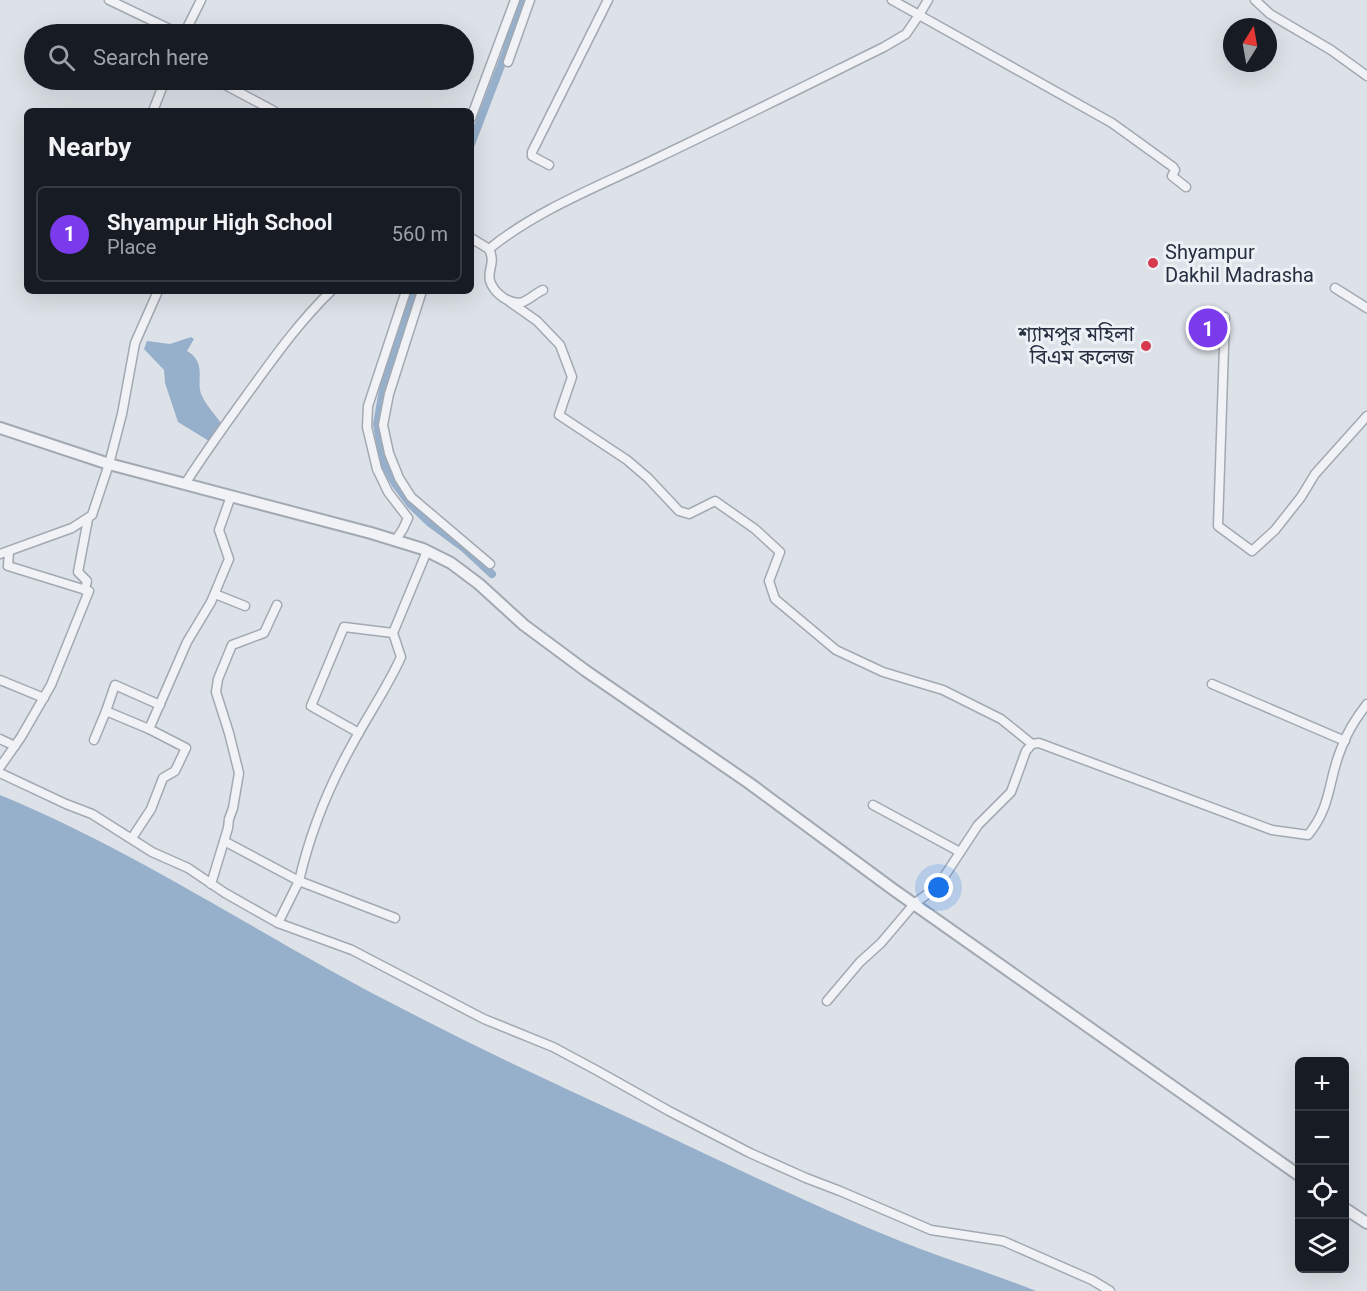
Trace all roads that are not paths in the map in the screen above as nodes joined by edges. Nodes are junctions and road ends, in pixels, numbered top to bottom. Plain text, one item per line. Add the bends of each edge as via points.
1 (109, 0) edge
2 (201, 0) edge
3 (515, 0) edge
4 (530, 0) edge
5 (608, 0) edge
6 (892, 0) edge
7 (928, 0) edge
8 (1255, 0) edge
9 (919, 15) junction
10 (161, 24) edge
11 (188, 24) edge
12 (508, 62) dead end
13 (1367, 76) edge
14 (161, 90) edge
15 (235, 90) edge
16 (154, 108) edge
17 (268, 108) edge
18 (474, 110) edge
19 (549, 165) dead end
20 (1186, 187) dead end
21 (474, 240) edge
22 (489, 249) junction
23 (1335, 288) dead end
24 (543, 290) dead end
25 (157, 294) edge
26 (327, 294) edge
27 (405, 294) edge
28 (421, 294) edge
29 (510, 302) junction
30 (1367, 308) edge
31 (1225, 317) dead end
32 (391, 363) junction
33 (1367, 416) edge
34 (0, 428) edge
35 (109, 464) junction
36 (185, 484) junction
37 (231, 496) junction
38 (87, 519) junction
39 (395, 541) junction
40 (427, 551) junction
41 (9, 552) junction
42 (0, 554) edge
43 (490, 564) dead end
44 (85, 590) junction
45 (215, 594) junction
46 (277, 605) dead end
47 (245, 606) dead end
48 (393, 633) junction
49 (0, 680) edge
50 (1212, 684) dead end
51 (44, 698) junction
52 (1367, 704) edge
53 (160, 705) junction
54 (106, 711) junction
55 (149, 729) junction
56 (359, 733) junction
57 (0, 739) edge
58 (94, 740) dead end
59 (1345, 741) junction
60 (1032, 744) junction
61 (15, 746) junction
62 (0, 767) edge
63 (0, 773) edge
64 (873, 805) dead end
65 (132, 838) junction
66 (224, 842) junction
67 (960, 852) junction
68 (299, 881) junction
69 (211, 884) junction
70 (914, 904) junction
71 (395, 918) dead end
72 (278, 923) junction
73 (827, 1001) dead end
74 (1295, 1173) edge
75 (1349, 1211) edge
76 (1367, 1222) edge
77 (1110, 1291) edge

1 - 10 street
2 - 11 street
3 - 18 street
4 - 12 street
5 - 19 street via 532,152 532,156
6 - 9 street
7 - 9 street
8 - 13 street via 1270,14
9 - 20 street via 1112,123 1173,167 1172,176
9 - 22 street via 906,34 884,47 543,213 512,230
14 - 16 street
15 - 17 street
21 - 22 street
22 - 29 street via 493,258 490,280 495,291
23 - 30 street
24 - 29 street via 522,302
25 - 35 street via 135,343
26 - 36 street via 289,337
27 - 32 street
28 - 32 street
29 - 60 street via 537,321 560,345 572,377 559,415 627,460 679,511 689,514 715,501 755,529 780,552 769,581 775,599 803,624 836,650 883,672 943,690 1001,719
31 - 33 street via 1218,526 1252,551 1275,530 1315,474
32 - 39 street via 368,406 367,427 377,469 388,492 408,518
32 - 43 street via 383,425 399,478 411,498
34 - 35 street
35 - 36 street
35 - 38 street via 92,515
36 - 37 street
37 - 39 street
37 - 45 street via 219,530 229,559
38 - 41 street
38 - 44 street via 78,572 87,581
39 - 40 street
40 - 48 street
40 - 70 street via 451,563 524,625
41 - 42 street
41 - 44 street via 8,566
44 - 51 street via 89,591
45 - 47 street
45 - 53 street via 187,642
46 - 66 street via 264,633 232,645 218,679 216,692 239,773
48 - 56 street via 402,657
48 - 56 street via 344,627 311,706
49 - 51 street
50 - 59 street
51 - 61 street
52 - 59 street
53 - 54 street via 115,685
53 - 55 street
54 - 55 street
54 - 58 street
55 - 65 street via 186,748 175,771 163,778 151,809
56 - 68 street via 312,832
57 - 61 street
59 - 60 street via 1328,800 1308,836 1272,830 1039,743
60 - 67 street via 1011,792 978,825
61 - 62 street
63 - 65 street via 92,814
64 - 67 street
65 - 69 street
66 - 68 street
66 - 69 street
67 - 70 street via 938,886
68 - 71 street
68 - 72 street
69 - 72 street
70 - 73 street
70 - 74 street
72 - 77 street via 352,950 484,1018 553,1047 669,1111 806,1178 931,1230 1003,1241
75 - 76 street

